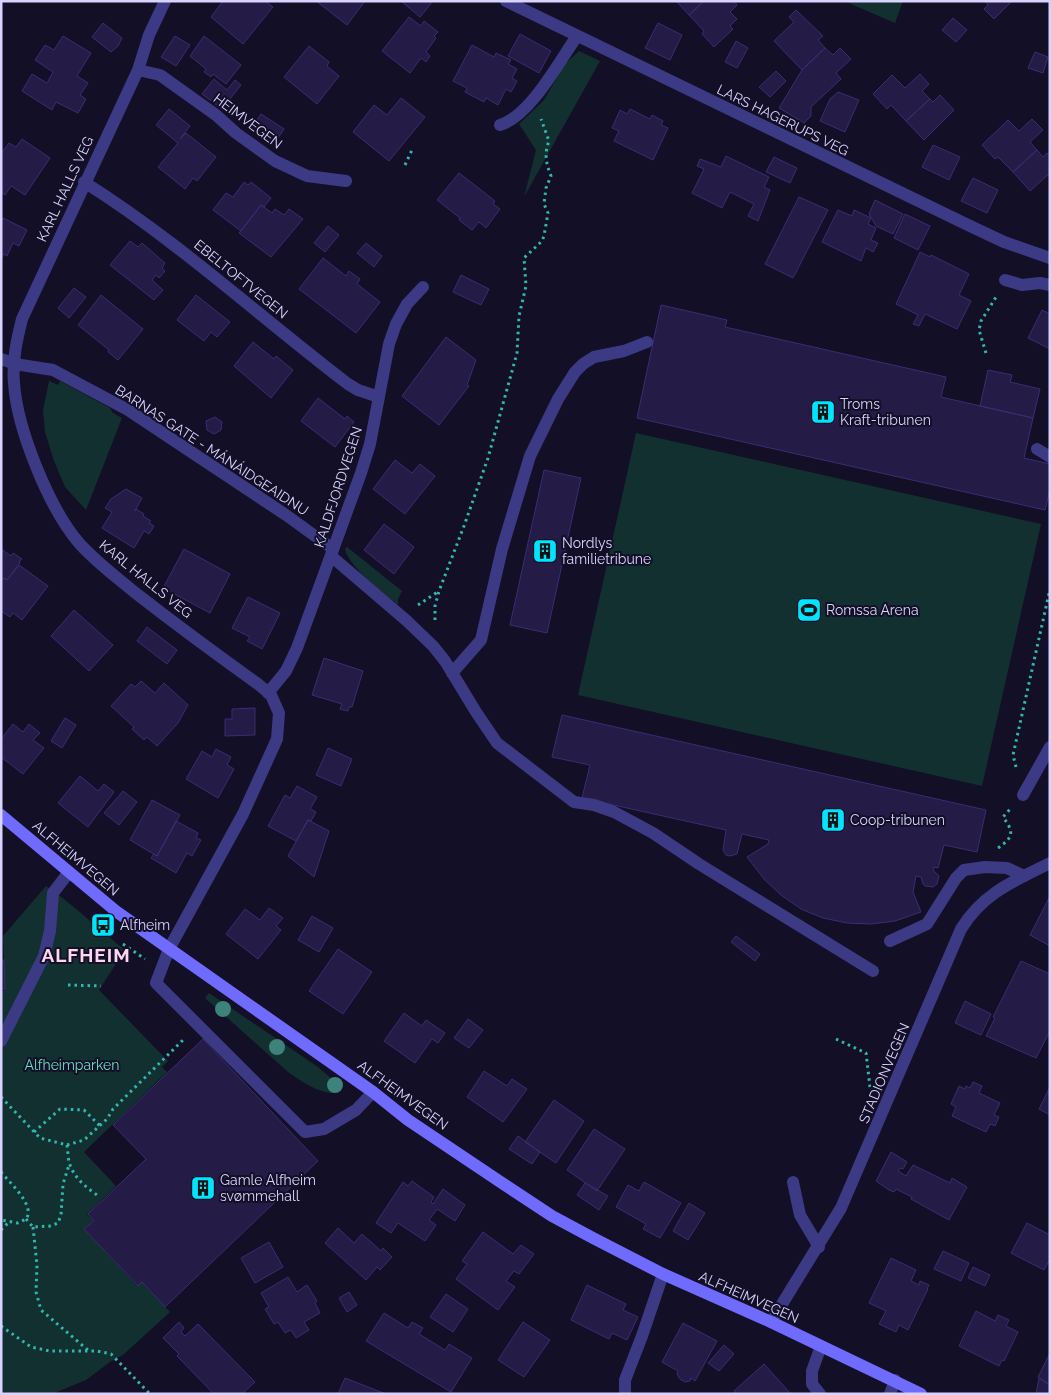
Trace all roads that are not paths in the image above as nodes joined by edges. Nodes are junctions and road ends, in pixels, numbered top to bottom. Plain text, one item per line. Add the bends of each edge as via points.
1 (165, 1) edge
2 (506, 1) edge
3 (577, 36) junction
4 (138, 70) junction
5 (500, 125) dead end
6 (346, 181) dead end
7 (84, 182) junction
8 (1049, 255) edge
9 (1005, 280) dead end
10 (1050, 284) edge
11 (423, 287) dead end
12 (647, 342) dead end
13 (1, 359) edge
14 (15, 364) junction
15 (379, 397) junction
16 (1037, 449) dead end
17 (1050, 457) edge
18 (332, 552) junction
19 (452, 673) junction
20 (268, 693) junction
21 (1050, 747) edge
22 (1022, 795) road end
23 (1, 815) edge
24 (1050, 863) edge
25 (69, 872) junction
26 (1024, 876) junction
27 (890, 941) dead end
28 (168, 949) junction
29 (873, 971) dead end
30 (1, 1041) edge
31 (373, 1092) junction
32 (793, 1182) dead end
33 (819, 1247) junction
34 (663, 1274) junction
35 (771, 1322) junction
36 (821, 1346) junction
37 (895, 1380) junction
38 (625, 1394) edge
39 (820, 1394) edge
40 (890, 1394) edge
41 (921, 1394) edge

1 - 4 street, KARL HALLS VEG via 149,34
2 - 3 street, LARS HAGERUPS VEG
3 - 5 street via 534,98 514,118
3 - 8 street, LARS HAGERUPS VEG via 1004,242
4 - 6 street, HEIMVEGEN via 160,75 274,161 307,176
4 - 7 street, KARL HALLS VEG
7 - 14 street, KARL HALLS VEG via 22,319
7 - 15 street, EBELTOFTVEGEN via 158,232 348,384
9 - 10 street via 1022,286
11 - 15 street, KALDFJORDVEGEN via 407,304 396,324
12 - 19 street via 594,357 583,364 558,399 530,456 502,549 481,640
13 - 14 street, BARNAS GATE - MÁNÁIDGEAIDNU
14 - 18 street, BARNAS GATE - MÁNÁIDGEAIDNU via 52,370 128,410 286,515
14 - 20 street, KARL HALLS VEG via 14,383 19,411 33,458 59,513 78,542 96,561 150,604
15 - 18 street, KALDFJORDVEGEN via 370,444
16 - 17 street
18 - 19 street, BARNAS GATE - MÁNÁIDGEAIDNU via 433,646
18 - 20 street, KALDFJORDVEGEN via 297,648 286,671
19 - 29 street, BARNAS GATE - MÁNÁIDGEAIDNU via 497,743 574,802 594,804 653,833
20 - 28 street, KARL HALLS VEG via 280,713 274,745 243,814
21 - 22 street
23 - 25 street, ALFHEIMVEGEN
24 - 26 street, STADIONVEGEN
25 - 28 street, ALFHEIMVEGEN
25 - 30 street via 53,893 44,956
26 - 27 street via 1008,868 985,866 964,870 928,924
26 - 33 street, STADIONVEGEN via 988,897 961,929 852,1184
28 - 31 street, ALFHEIMVEGEN
28 - 31 street, KARL HALLS VEG via 156,983 305,1132 324,1129 356,1110
31 - 34 street, ALFHEIMVEGEN via 408,1120 529,1201
32 - 33 street via 800,1215
33 - 35 street, STADIONVEGEN
34 - 35 street, ALFHEIMVEGEN
34 - 38 street via 625,1380
35 - 36 street, ALFHEIMVEGEN
36 - 37 street, ALFHEIMVEGEN
36 - 39 street via 812,1371 812,1384
37 - 40 street
37 - 41 street, ALFHEIMVEGEN

